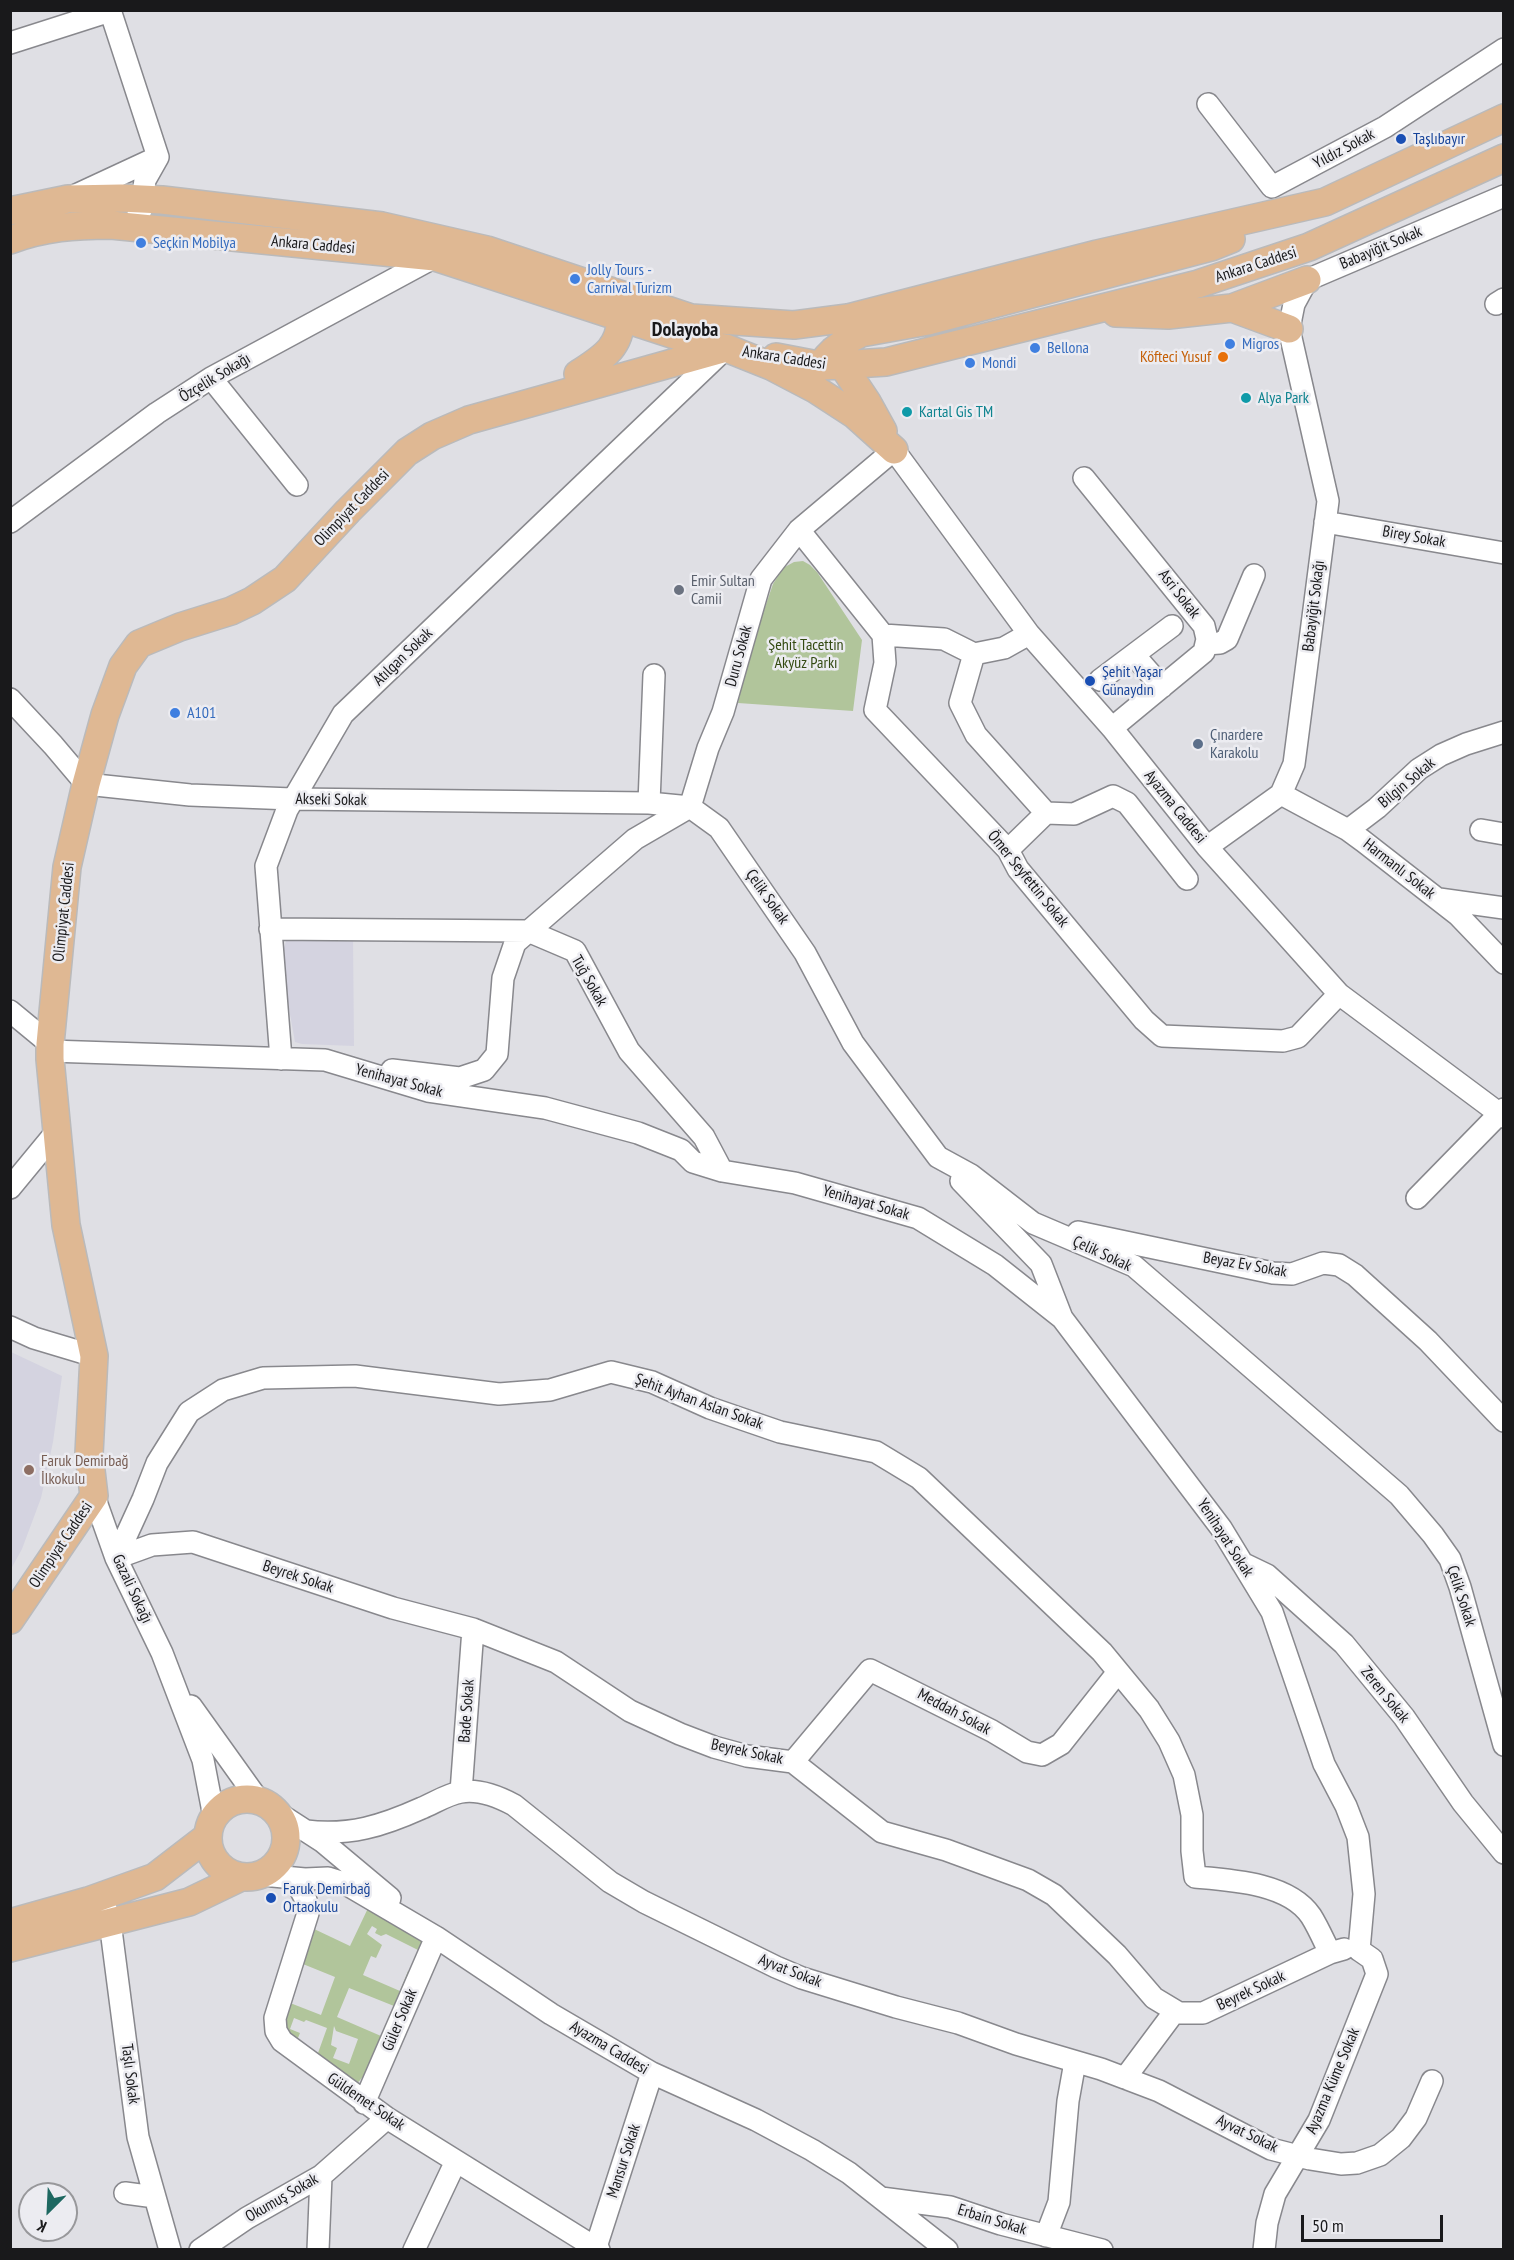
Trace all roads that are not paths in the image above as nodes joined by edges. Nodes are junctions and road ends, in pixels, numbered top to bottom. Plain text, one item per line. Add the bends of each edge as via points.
1 (110, 11) edge
2 (10, 43) edge
3 (1503, 50) edge
4 (1208, 104) dead end
5 (1503, 118) edge
6 (158, 157) junction
7 (1503, 158) edge
8 (130, 190) junction
9 (1503, 196) edge
10 (1325, 202) junction
11 (10, 211) edge
12 (131, 228) junction
13 (10, 240) edge
14 (435, 257) junction
15 (1307, 280) junction
16 (1232, 308) junction
17 (1082, 312) junction
18 (620, 315) junction
19 (1289, 329) junction
20 (802, 330) junction
21 (861, 333) junction
22 (687, 339) junction
23 (726, 348) junction
24 (832, 361) junction
25 (886, 362) junction
26 (578, 374) junction
27 (211, 378) junction
28 (518, 406) junction
29 (894, 450) junction
30 (1084, 478) dead end
31 (297, 486) dead end
32 (10, 522) edge
33 (1325, 522) junction
34 (799, 530) junction
35 (1503, 553) edge
36 (1254, 575) dead end
37 (1172, 626) dead end
38 (1029, 634) junction
39 (883, 635) junction
40 (1206, 644) junction
41 (974, 654) junction
42 (1134, 655) junction
43 (654, 675) dead end
44 (1100, 680) dead end
45 (1162, 687) junction
46 (10, 699) edge
47 (1112, 728) junction
48 (1503, 732) edge
49 (86, 784) junction
50 (1281, 794) junction
51 (292, 800) junction
52 (649, 803) junction
53 (690, 807) junction
54 (1046, 813) junction
55 (1348, 830) junction
56 (1481, 830) dead end
57 (1503, 834) edge
58 (1207, 847) junction
59 (1008, 850) junction
60 (1187, 879) dead end
61 (1436, 899) junction
62 (1503, 908) edge
63 (270, 929) junction
64 (528, 931) junction
65 (1503, 963) edge
66 (1340, 994) junction
67 (10, 1011) edge
68 (50, 1047) junction
69 (281, 1059) junction
70 (325, 1060) junction
71 (1502, 1113) edge
72 (57, 1131) junction
73 (938, 1157) junction
74 (722, 1171) junction
75 (10, 1188) edge
76 (1417, 1198) dead end
77 (1033, 1223) junction
78 (1062, 1318) junction
79 (10, 1327) edge
80 (94, 1356) junction
81 (1503, 1421) edge
82 (94, 1496) junction
83 (116, 1557) junction
84 (1242, 1563) junction
85 (10, 1620) edge
86 (473, 1629) junction
87 (1118, 1672) junction
88 (174, 1681) junction
89 (1503, 1745) edge
90 (793, 1762) junction
91 (460, 1792) junction
92 (267, 1806) junction
93 (210, 1827) junction
94 (306, 1831) junction
95 (1503, 1853) edge
96 (252, 1876) junction
97 (294, 1878) junction
98 (106, 1909) junction
99 (10, 1923) edge
100 (436, 1937) junction
101 (10, 1948) edge
102 (1359, 1950) junction
103 (1330, 1953) junction
104 (1175, 2011) junction
105 (1075, 2062) junction
106 (652, 2073) junction
107 (1125, 2078) junction
108 (1432, 2081) dead end
109 (364, 2103) junction
110 (387, 2118) junction
111 (1299, 2156) junction
112 (456, 2161) junction
113 (321, 2176) junction
114 (125, 2193) dead end
115 (155, 2197) junction
116 (880, 2198) junction
117 (1046, 2236) junction
118 (597, 2249) edge
119 (170, 2250) edge
120 (200, 2250) edge
121 (318, 2250) edge
122 (414, 2250) edge
123 (947, 2250) edge
124 (1102, 2250) edge
125 (1264, 2250) edge

1 - 2 street
1 - 6 street
3 - 4 street, Yıldız Sokak via 1385,127 1272,187
5 - 10 main road, Ankara Caddesi
6 - 8 street
6 - 8 street via 145,180
7 - 17 main road, Ankara Caddesi via 1309,247 1198,284
8 - 11 main road, Ankara Caddesi
8 - 12 street via 141,210
8 - 20 main road, Ankara Caddesi via 382,226 487,250 691,318
9 - 15 street, Babayiğit Sokak
10 - 20 main road, Ankara Caddesi via 1097,254
10 - 21 main road via 1211,247 928,321
12 - 13 main road, Ankara Caddesi via 58,227
12 - 14 main road, Ankara Caddesi
14 - 18 main road, Ankara Caddesi
14 - 27 street, Özçelik Sokağı
15 - 16 main road
15 - 19 street via 1294,304
16 - 17 main road via 1168,315
16 - 19 main road
17 - 25 main road, Ankara Caddesi
18 - 22 main road, Ankara Caddesi
18 - 26 main road via 614,348
19 - 33 street, Babayiğit Sokağı via 1336,495
20 - 21 main road
20 - 22 main road
20 - 24 main road
21 - 24 main road
22 - 23 main road, Ankara Caddesi
22 - 26 main road
23 - 24 main road, Ankara Caddesi
23 - 28 main road
23 - 29 main road via 815,389 855,415
23 - 51 street, Atılgan Sokak via 343,714
24 - 25 main road, Ankara Caddesi
24 - 29 main road via 867,402
25 - 29 main road via 876,372 872,384
26 - 28 main road
27 - 31 street
27 - 32 street, Özçelik Sokağı
28 - 49 main road, Olimpiyat Caddesi via 451,426 407,452 285,579 266,593 231,611 139,644 123,666 110,698
29 - 34 street, Duru Sokak
29 - 38 street, Ayazma Caddesi
30 - 40 street, Asri Sokak via 1204,626
33 - 35 street, Birey Sokak
33 - 50 street, Babayiğit Sokağı via 1294,764
34 - 39 street
34 - 53 street, Duru Sokak via 761,579 723,712
36 - 40 street via 1227,639
37 - 42 street
38 - 41 street via 1004,648
38 - 47 street, Ayazma Caddesi
39 - 41 street via 944,639
39 - 59 street, Ömer Seyfettin Sokak via 885,663 875,710
40 - 45 street via 1204,652
41 - 54 street via 960,703 976,735
42 - 44 street
42 - 45 street
43 - 52 street
45 - 47 street
46 - 49 street
47 - 58 street, Ayazma Caddesi
48 - 55 street, Bilgin Sokak via 1441,754
49 - 51 street, Akseki Sokak
49 - 68 main road, Olimpiyat Caddesi via 67,867
50 - 55 street, Harmanlı Sokak
50 - 58 street
51 - 52 street, Akseki Sokak
51 - 63 street, Atılgan Sokak via 266,866
52 - 53 street, Akseki Sokak
53 - 64 street via 635,839
53 - 73 street, Çelik Sokak via 719,828 805,953 853,1043
54 - 59 street
54 - 60 street via 1074,814 1113,796 1127,803
55 - 61 street, Harmanlı Sokak
56 - 57 street
58 - 66 street, Ayazma Caddesi
59 - 66 street, Ömer Seyfettin Sokak via 1018,869 1144,1020 1162,1036 1283,1041 1298,1037
61 - 62 street
61 - 65 street, Harmanlı Sokak via 1458,915
63 - 64 street, Tuğ Sokak
63 - 69 street, Atılgan Sokak
64 - 70 street via 515,943 503,978 497,1054 484,1070 460,1078
64 - 74 street, Tuğ Sokak via 575,951 629,1051 704,1137
66 - 71 street, Ayazma Caddesi
67 - 68 street
68 - 69 street, Yenihayat Sokak
68 - 72 main road, Olimpiyat Caddesi
69 - 70 street, Yenihayat Sokak
70 - 74 street, Yenihayat Sokak via 428,1091 544,1108 638,1133 681,1150 693,1162
71 - 76 street
72 - 75 street
72 - 80 main road, Olimpiyat Caddesi via 66,1225
73 - 77 street, Çelik Sokak via 971,1175
73 - 78 street via 1041,1264
74 - 78 street, Yenihayat Sokak via 795,1183 918,1218 995,1265
77 - 81 street, Beyaz Ev Sokak via 1273,1273 1292,1274 1323,1263 1339,1265 1428,1341
77 - 89 street, Çelik Sokak via 1134,1266 1399,1495 1450,1559
78 - 84 street, Yenihayat Sokak via 1215,1519
79 - 80 street
80 - 82 main road, Olimpiyat Caddesi via 89,1454
82 - 83 street, Gazali Sokağı
82 - 85 main road, Olimpiyat Caddesi
83 - 86 street, Beyrek Sokak via 152,1545 193,1542 393,1608
83 - 87 street, Şehit Ayhan Aslan Sokak via 157,1463 189,1412 223,1390 262,1378 355,1376 499,1394 550,1390 611,1372 652,1382 710,1408 780,1432 876,1452 919,1478 1102,1652
83 - 88 street, Gazali Sokağı
84 - 95 street, Zeren Sokak via 1266,1575 1344,1644 1404,1717
84 - 102 street, Yenihayat Sokak via 1272,1612 1324,1764 1358,1837 1364,1894
86 - 90 street, Beyrek Sokak via 556,1662 630,1712 680,1734 747,1756
86 - 91 street, Bade Sokak
87 - 90 street, Meddah Sokak via 1061,1744 1042,1755 1027,1752 870,1670
87 - 103 street, Şehit Ayhan Aslan Sokak via 1149,1709 1184,1775 1192,1815 1196,1877 1242,1882 1291,1896 1310,1914
88 - 92 street
88 - 93 street via 203,1760
90 - 104 street, Beyrek Sokak via 882,1832 1028,1880 1054,1895 1117,1955 1154,1998
91 - 94 street via 389,1823 362,1830 331,1834
91 - 105 street, Ayvat Sokak via 500,1797 610,1882 776,1967
92 - 93 main road via 252,1799 239,1799 226,1804
92 - 94 street
92 - 96 main road via 283,1822 285,1847 273,1868
93 - 96 main road, Ayazma Caddesi via 208,1850 214,1862 224,1871
93 - 98 main road via 155,1877
94 - 100 street
96 - 97 street, Ayazma Caddesi
96 - 98 main road via 189,1902
97 - 100 street, Ayazma Caddesi via 328,1878 344,1883
97 - 109 street, Güldemet Sokak via 308,1913 275,2018 276,2031 299,2055
98 - 99 main road
98 - 101 main road
98 - 115 street, Taşlı Sokak via 138,2137
100 - 106 street, Ayazma Caddesi via 551,2014
100 - 109 street, Güler Sokak
102 - 103 street, Beyrek Sokak
102 - 111 street, Ayazma Küme Sokak via 1372,1959 1377,1974 1329,2098
103 - 104 street, Beyrek Sokak via 1203,2013
104 - 107 street
105 - 107 street, Ayvat Sokak
105 - 117 street via 1059,2202
106 - 116 street, Ayazma Caddesi via 756,2120 849,2173
106 - 118 street, Mansur Sokak
107 - 111 street, Ayvat Sokak via 1212,2117 1253,2141
108 - 111 street, Ayvat Sokak via 1416,2118 1401,2138 1380,2155 1341,2164
109 - 110 street, Güldemet Sokak
110 - 112 street, Güldemet Sokak
110 - 113 street, Okumuş Sokak
111 - 125 street, Ayazma Küme Sokak via 1275,2194
112 - 118 street, Güldemet Sokak
112 - 122 street
113 - 120 street, Okumuş Sokak
113 - 121 street
114 - 115 street
115 - 119 street, Taşlı Sokak
116 - 117 street, Erbain Sokak via 950,2207
116 - 123 street, Ayazma Caddesi
117 - 124 street, Erbain Sokak

